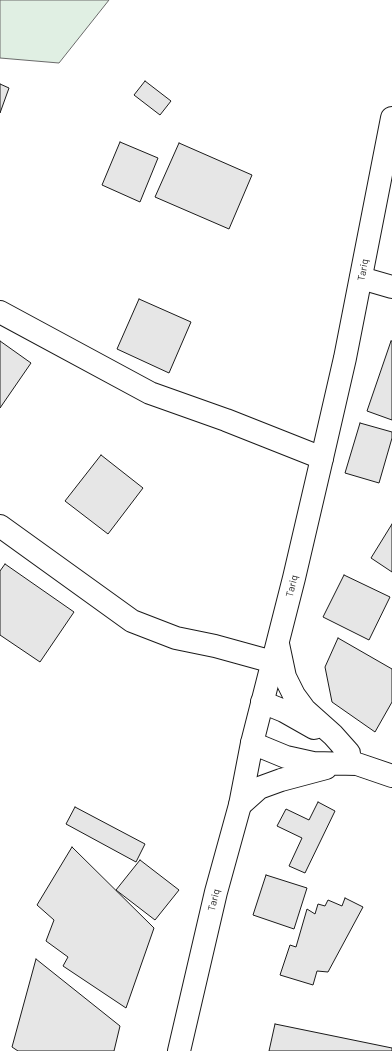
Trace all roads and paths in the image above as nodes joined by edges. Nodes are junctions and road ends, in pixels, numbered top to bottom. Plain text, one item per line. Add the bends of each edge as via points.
1 (392, 118) edge
2 (361, 278) junction
3 (392, 287) edge
4 (0, 312) edge
5 (322, 458) junction
6 (0, 526) edge
7 (275, 653) junction
8 (262, 702) junction
9 (252, 743) junction
10 (349, 760) junction
11 (392, 776) edge
12 (240, 805) junction
13 (179, 1051) edge

1 - 2 street, Tariq
2 - 3 street
2 - 5 street, Tariq
4 - 5 street via 150,393
5 - 7 street, Tariq
6 - 7 street via 132,621 176,638 215,646
7 - 8 street, Tariq
7 - 10 street via 294,695 305,710 333,735
8 - 9 street, Tariq
8 - 10 street via 322,732
9 - 10 street via 312,764
9 - 12 street, Tariq
10 - 11 street
10 - 12 street via 259,788
12 - 13 street, Tariq via 216,892

